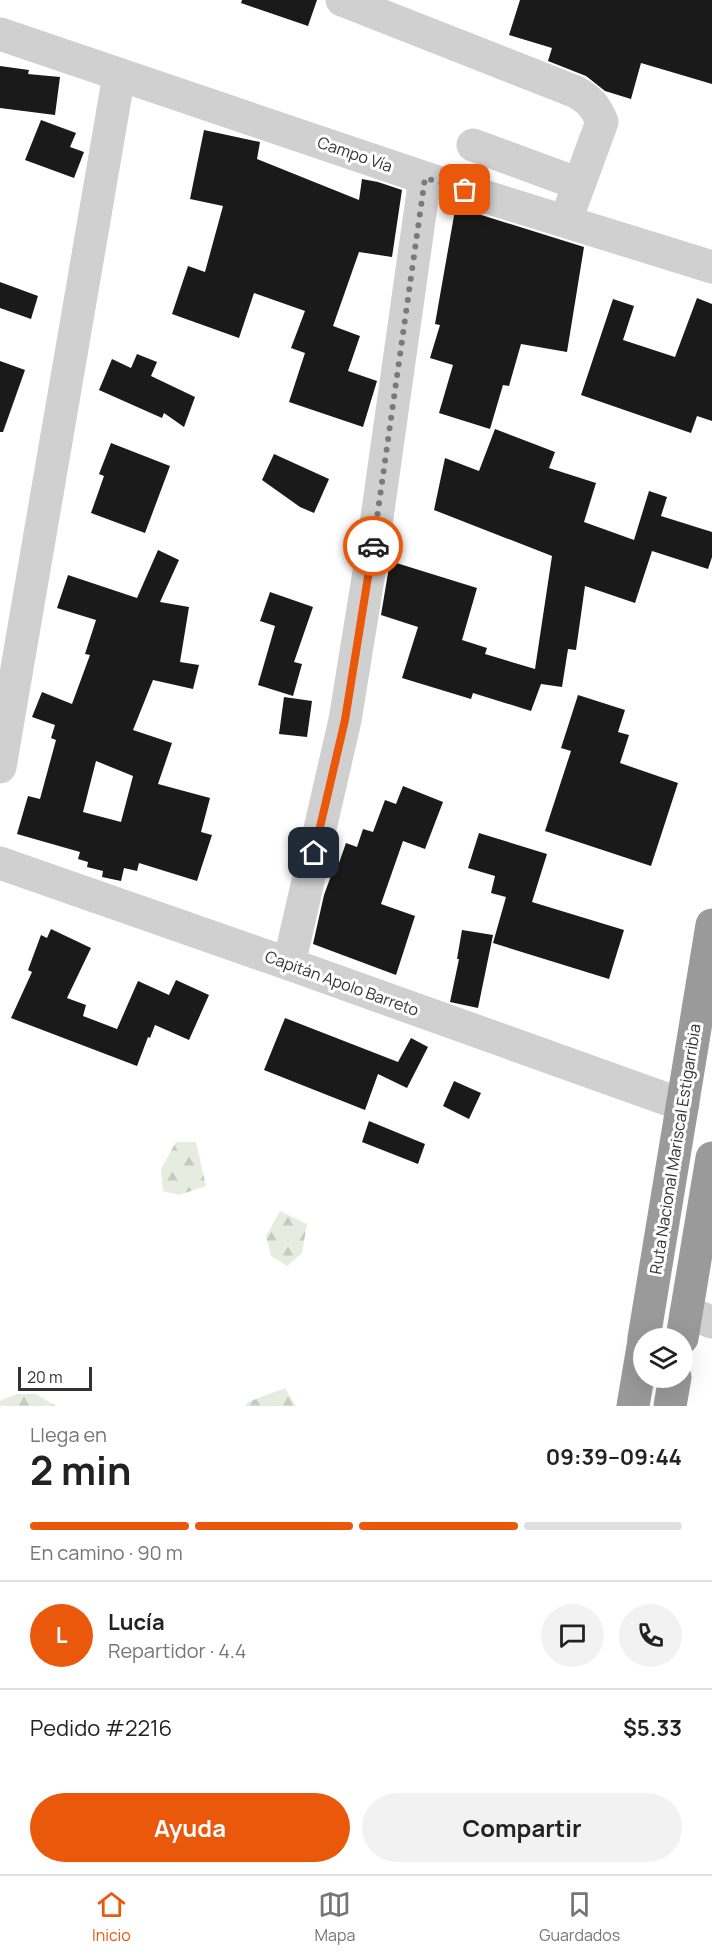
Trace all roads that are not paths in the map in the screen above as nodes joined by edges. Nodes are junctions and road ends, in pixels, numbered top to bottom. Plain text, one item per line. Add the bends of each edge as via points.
1 (342, 0) edge
2 (0, 34) edge
3 (119, 75) junction
4 (473, 145) dead end
5 (425, 178) junction
6 (579, 184) junction
7 (566, 220) junction
8 (712, 267) edge
9 (0, 766) edge
10 (0, 863) edge
11 (712, 925) edge
12 (289, 964) junction
13 (683, 1105) junction
14 (712, 1158) edge
15 (693, 1324) edge
16 (646, 1328) edge
17 (636, 1388) edge
18 (673, 1388) edge
19 (633, 1406) edge
20 (670, 1406) edge

1 - 6 street via 589,100 602,122
2 - 3 street, Campo Vía
3 - 5 street, Campo Vía
3 - 9 street
4 - 6 street
5 - 7 street, Campo Vía
5 - 12 street via 345,720
6 - 7 street
7 - 8 street, Campo Vía
10 - 12 street, Capitán Apolo Barreto
11 - 13 highway, Ruta Nacional Mariscal Estigarribia
12 - 13 street, Capitán Apolo Barreto
13 - 16 highway, Ruta Nacional Mariscal Estigarribia
14 - 15 highway
17 - 19 highway, Ruta Nacional Mariscal Estigarribia
18 - 20 highway

